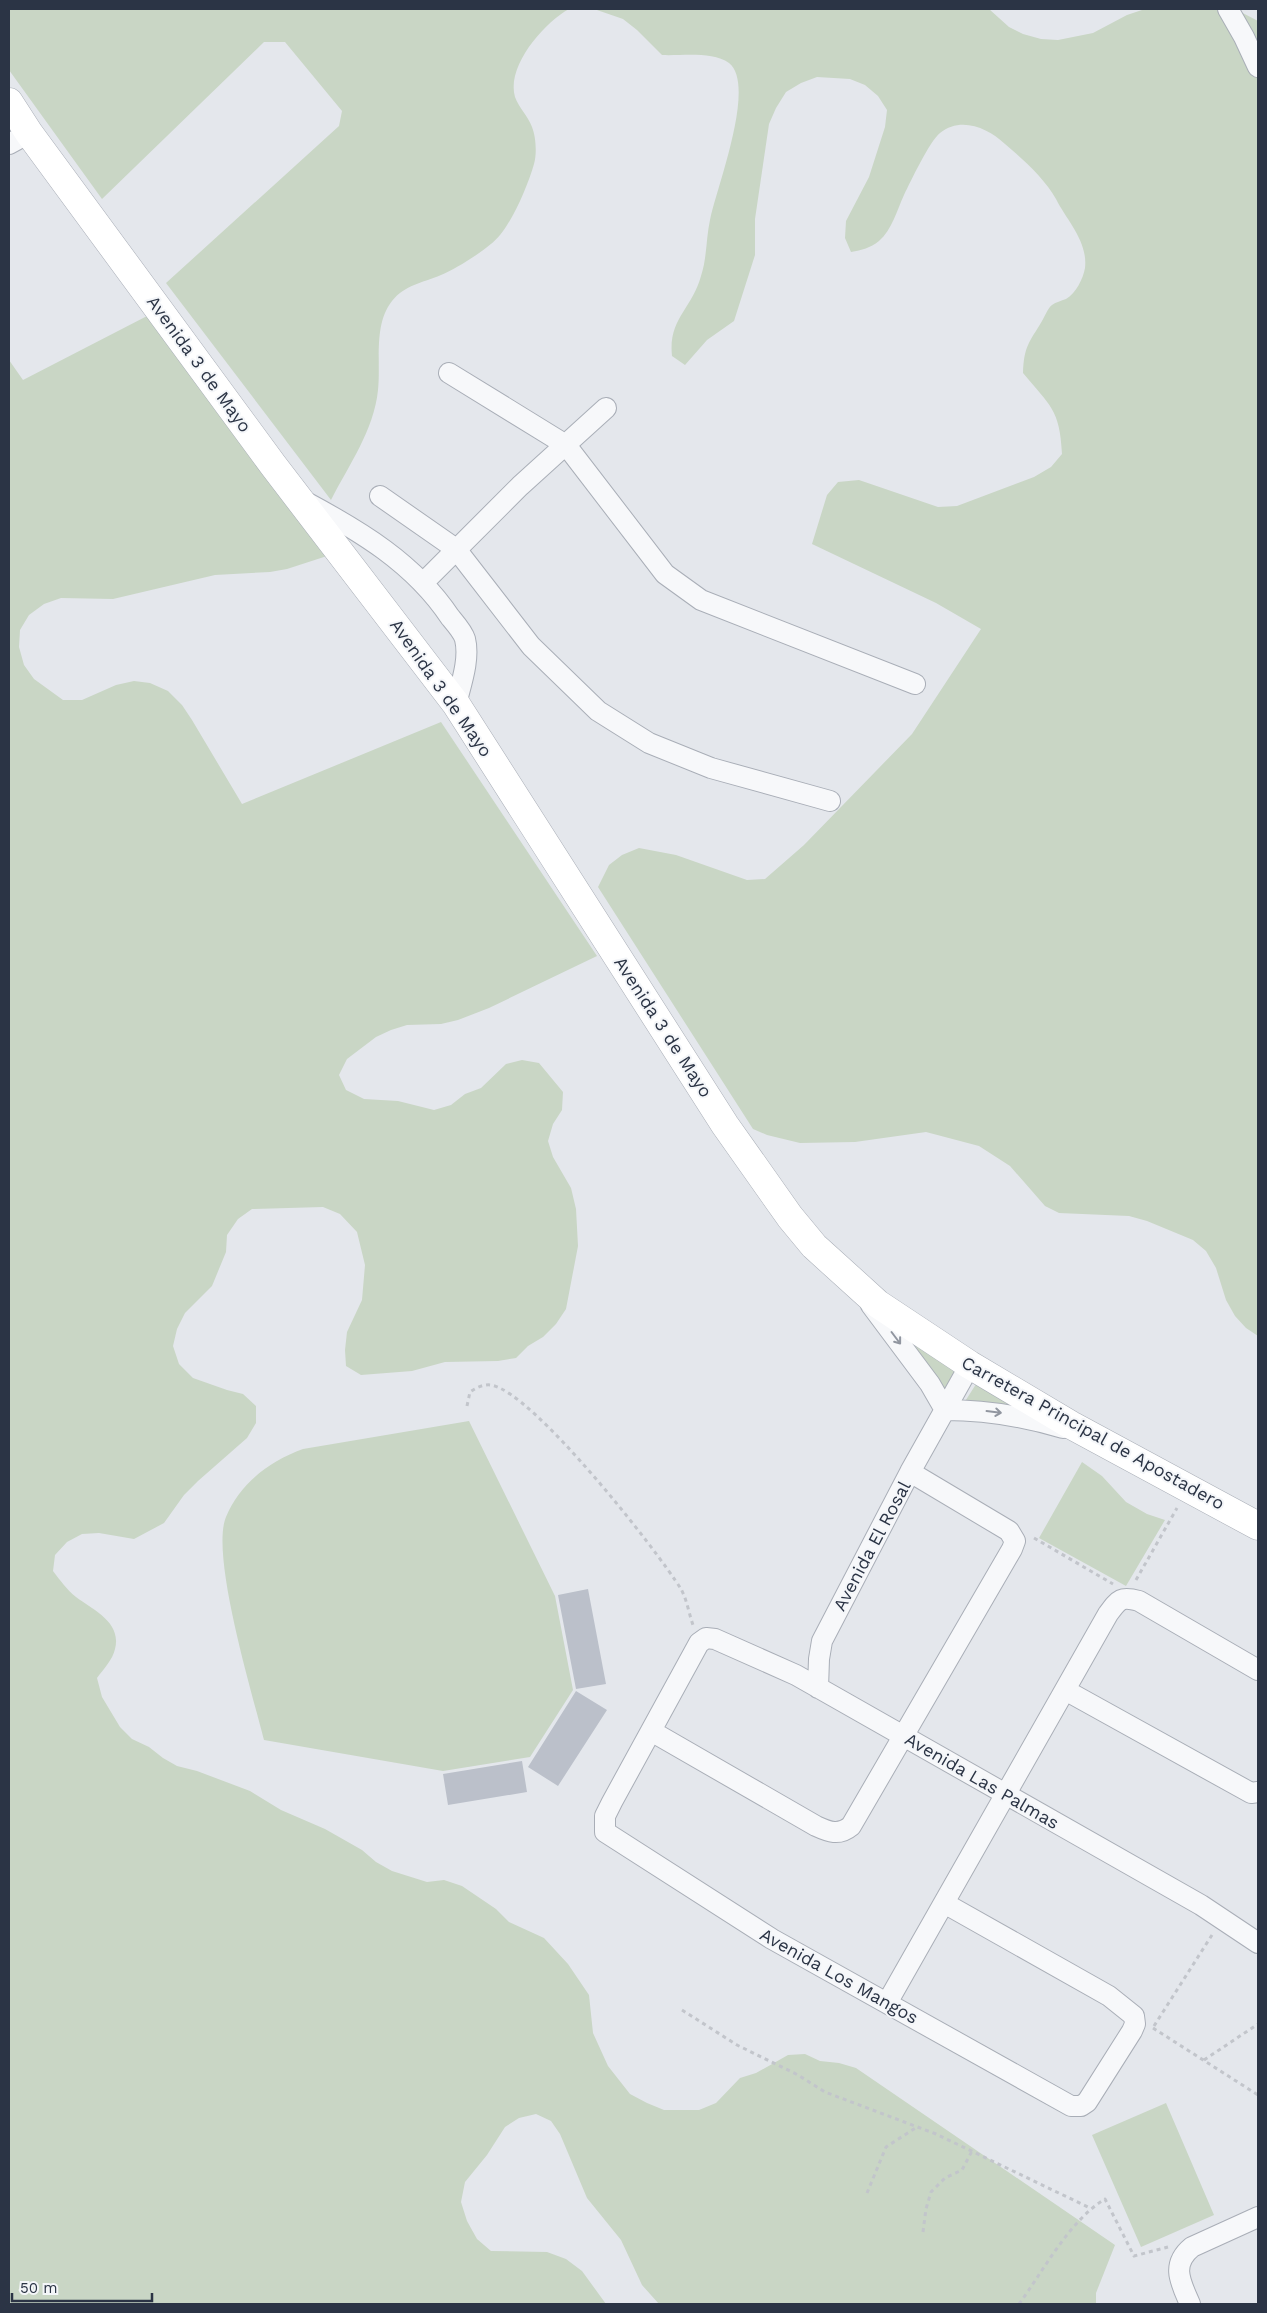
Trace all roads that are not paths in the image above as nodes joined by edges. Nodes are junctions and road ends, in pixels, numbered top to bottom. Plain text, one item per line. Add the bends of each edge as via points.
1 (1228, 9) edge
2 (1258, 67) edge
3 (9, 102) edge
4 (19, 138) edge
5 (449, 373) dead end
6 (606, 408) dead end
7 (566, 445) junction
8 (380, 496) dead end
9 (298, 498) junction
10 (456, 549) junction
11 (424, 582) junction
12 (914, 684) dead end
13 (456, 704) junction
14 (830, 801) dead end
15 (856, 1286) junction
16 (970, 1365) junction
17 (945, 1410) junction
18 (1093, 1437) junction
19 (910, 1472) junction
20 (1258, 1526) edge
21 (1258, 1670) edge
22 (818, 1688) junction
23 (1065, 1690) junction
24 (651, 1731) junction
25 (902, 1736) junction
26 (1258, 1792) edge
27 (1006, 1795) junction
28 (944, 1903) junction
29 (1258, 1943) edge
30 (888, 2003) junction
31 (1258, 2217) edge
32 (1190, 2304) edge

1 - 2 street
3 - 4 street, Avenida 3 de Mayo
4 - 9 street, Avenida 3 de Mayo
5 - 7 street
6 - 7 street
7 - 10 street
7 - 12 street via 665,574 701,600
8 - 10 street
9 - 11 street via 350,526
9 - 13 street, Avenida 3 de Mayo
10 - 11 street
10 - 14 street via 532,646 598,711 649,743 711,768
11 - 13 street via 464,638 466,657
13 - 15 street, Avenida 3 de Mayo via 725,1125 790,1217 814,1246
15 - 16 street, Carretera Principal de Apostadero
15 -> 17 street via 930,1384
16 - 17 street, Avenida El Rosal
16 - 18 street, Carretera Principal de Apostadero
17 -> 18 street via 1008,1414
17 - 19 street, Avenida El Rosal
18 - 20 street, Carretera Principal de Apostadero
19 - 22 street, Avenida El Rosal via 822,1641
19 - 25 street via 1009,1531 1015,1541
21 - 23 street via 1139,1601 1126,1598 1117,1601 1108,1614
22 - 24 street, Avenida Las Palmas via 796,1675 706,1638 699,1643
22 - 25 street, Avenida Las Palmas
23 - 26 street via 1251,1793
23 - 27 street
24 - 25 street via 831,1832 843,1832 851,1826
24 - 30 street, Avenida Los Mangos via 605,1816 605,1832 772,1939
25 - 27 street, Avenida Las Palmas
27 - 28 street
27 - 29 street, Avenida Las Palmas
28 - 30 street
28 - 30 street, Avenida Los Mangos via 1109,1996 1134,2016 1132,2031 1087,2102 1071,2106
31 - 32 street via 1183,2254 1179,2265 1180,2278

